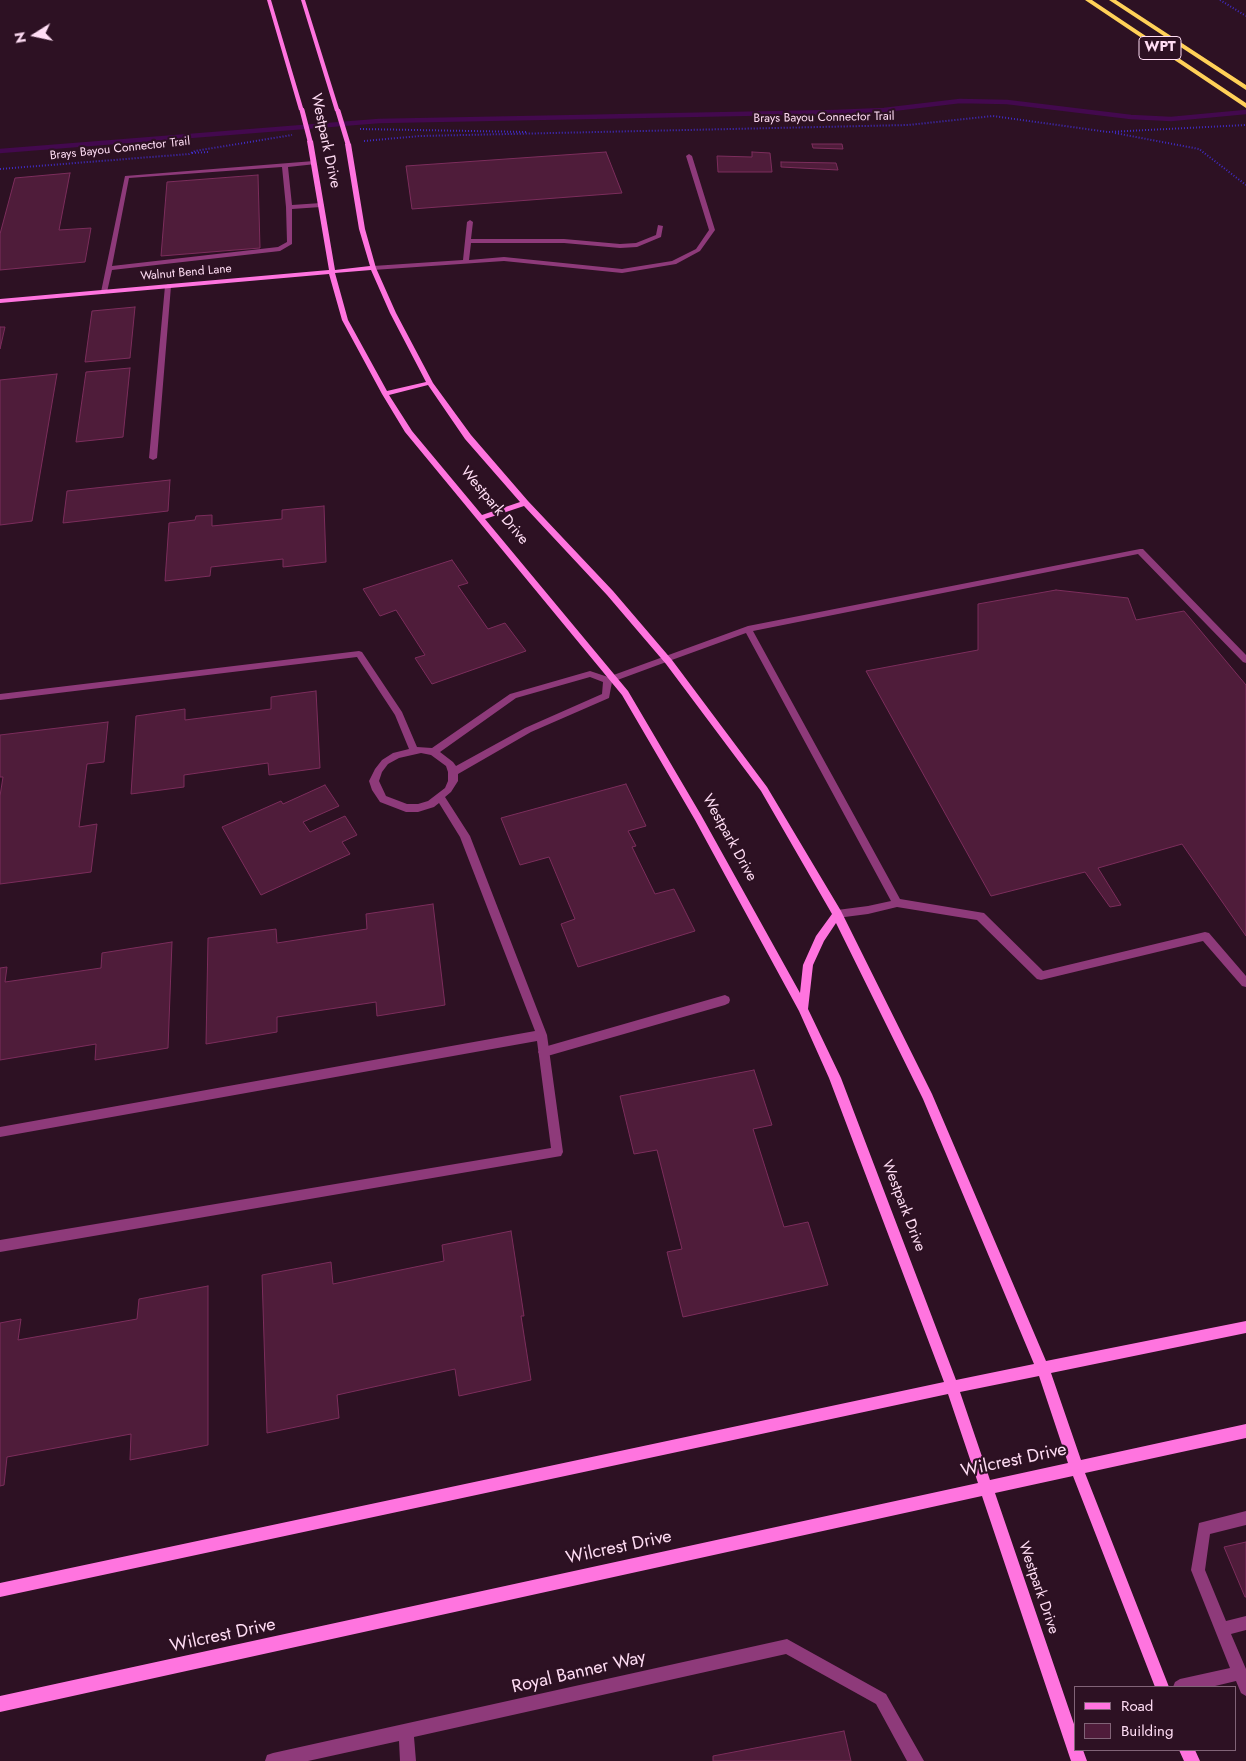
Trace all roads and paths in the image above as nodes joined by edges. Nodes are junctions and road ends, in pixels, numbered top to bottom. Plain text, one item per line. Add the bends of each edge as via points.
1 (269, 0) edge
2 (303, 0) edge
3 (1088, 0) edge
4 (1112, 0) edge
5 (1119, 0) edge
6 (1220, 0) edge
7 (1246, 16) edge
8 (1153, 27) junction
9 (1246, 88) edge
10 (1246, 106) edge
11 (1246, 125) edge
12 (356, 130) dead end
13 (1108, 132) junction
14 (300, 134) dead end
15 (540, 134) junction
16 (348, 144) junction
17 (689, 156) dead end
18 (314, 163) junction
19 (285, 165) junction
20 (0, 169) edge
21 (1246, 184) edge
22 (321, 206) junction
23 (289, 207) junction
24 (470, 222) dead end
25 (660, 226) dead end
26 (468, 241) junction
27 (466, 262) junction
28 (110, 268) junction
29 (373, 268) junction
30 (332, 272) junction
31 (168, 286) junction
32 (104, 292) junction
33 (0, 301) edge
34 (430, 383) junction
35 (385, 394) junction
36 (153, 458) dead end
37 (525, 503) junction
38 (480, 518) junction
39 (748, 629) junction
40 (666, 659) junction
41 (1246, 660) edge
42 (611, 679) junction
43 (0, 697) edge
44 (414, 751) junction
45 (433, 752) junction
46 (453, 772) junction
47 (441, 798) junction
48 (896, 903) junction
49 (838, 914) junction
50 (1246, 983) edge
51 (724, 1000) dead end
52 (803, 1009) junction
53 (542, 1035) junction
54 (544, 1052) junction
55 (0, 1132) edge
56 (0, 1246) edge
57 (1246, 1327) edge
58 (1043, 1369) junction
59 (952, 1387) junction
60 (1245, 1434) edge
61 (1076, 1467) junction
62 (985, 1487) junction
63 (1246, 1518) edge
64 (0, 1590) edge
65 (1246, 1623) edge
66 (1222, 1629) junction
67 (1240, 1673) junction
68 (1162, 1686) edge
69 (1184, 1686) edge
70 (1246, 1688) edge
71 (0, 1704) edge
72 (406, 1731) junction
73 (1074, 1747) edge
74 (273, 1761) edge
75 (408, 1761) edge
76 (916, 1761) edge

1 - 18 main road, Westpark Drive, bridge via 302,110
2 - 16 main road, Westpark Drive, bridge
3 - 10 highway, WPT
4 - 8 highway, WPT
5 - 8 highway
6 - 7 path
8 - 9 highway, WPT
11 - 13 path, Brays Bayou Connector Trail
12 - 15 path, Brays Bayou Connector Trail
13 - 15 path, Brays Bayou Connector Trail via 993,116 908,125
13 - 21 path, Brays Bayou Connector Trail via 1199,150
14 - 20 path, Brays Bayou Connector Trail via 189,154
15 - 16 path, Brays Bayou Connector Trail via 374,138
16 - 29 main road, Westpark Drive via 362,229
17 - 27 street via 712,230 698,250 674,263 622,270 504,259
18 - 19 street
18 - 22 main road, Westpark Drive
19 - 23 street
19 - 28 street via 127,177
22 - 23 street
22 - 30 main road, Westpark Drive
23 - 28 street via 290,242 280,249
24 - 26 street
25 - 26 street via 659,236 637,245
26 - 27 street
27 - 29 street
28 - 32 street
29 - 30 main road, Walnut Bend Lane
29 - 34 main road, Westpark Drive via 392,313
30 - 31 main road, Walnut Bend Lane
30 - 35 main road, Westpark Drive via 345,320
31 - 32 main road, Walnut Bend Lane
31 - 36 street
32 - 33 main road, Walnut Bend Lane
34 - 35 main road
34 - 37 main road, Westpark Drive via 468,437
35 - 38 main road, Westpark Drive via 409,432
37 - 38 main road
37 - 40 main road, Westpark Drive via 610,593
38 - 42 main road, Westpark Drive
39 - 40 street
39 - 41 street via 1140,551
39 - 48 street
40 - 42 street
40 - 49 main road, Westpark Drive via 764,789
42 - 45 street via 590,674 513,696
42 - 46 street via 606,696 528,730
42 - 52 main road, Westpark Drive via 625,693 698,818
43 - 44 street via 359,654 399,714
44 - 45 street
44 - 47 street via 396,755 385,762 374,781 376,790 383,799 406,808 424,806
45 - 46 street via 450,764
46 - 47 street via 453,781
47 - 53 street via 465,836
48 - 49 street
48 - 50 street via 980,916 1041,976 1205,936
49 - 52 main road via 820,939 808,965
49 - 58 main road, Westpark Drive via 928,1098
51 - 54 street
52 - 59 main road, Westpark Drive via 835,1078
53 - 54 street
53 - 55 street
54 - 56 street via 557,1152
57 - 58 main road
58 - 59 main road
58 - 61 main road, Westpark Drive
59 - 62 main road, Westpark Drive
59 - 64 main road
60 - 61 main road, Wilcrest Drive
61 - 62 main road, Wilcrest Drive
61 - 68 main road, Westpark Drive
62 - 71 main road, Wilcrest Drive
62 - 73 main road, Westpark Drive
63 - 66 street via 1204,1528 1198,1570
65 - 66 street
66 - 67 street
67 - 69 street
67 - 70 street
72 - 74 street, Royal Banner Way
72 - 75 street
72 - 76 street, Royal Banner Way via 787,1646 881,1699

